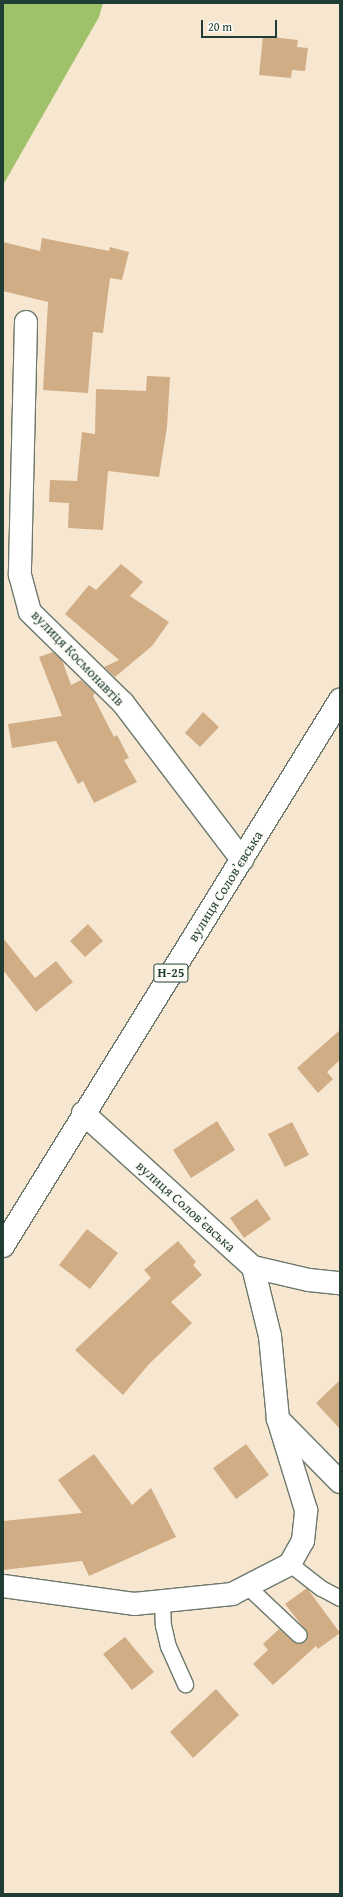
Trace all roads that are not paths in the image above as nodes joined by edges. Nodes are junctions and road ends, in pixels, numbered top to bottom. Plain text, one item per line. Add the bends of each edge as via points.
1 (26, 322) dead end
2 (340, 700) edge
3 (242, 860) junction
4 (83, 1113) junction
5 (3, 1246) edge
6 (252, 1267) junction
7 (340, 1283) edge
8 (278, 1419) junction
9 (340, 1482) edge
10 (290, 1564) junction
11 (3, 1586) edge
12 (247, 1586) junction
13 (340, 1598) edge
14 (162, 1601) junction
15 (298, 1635) dead end
16 (184, 1684) dead end

1 - 3 street, вулиця Космонавтів via 20,575 30,612 123,703
2 - 3 street, вулиця Соловʼєвська / Н-25
3 - 4 street, вулиця Соловʼєвська / Н-25
4 - 5 street, вулиця Соловʼєвська / Н-25
4 - 6 street, вулиця Соловʼєвська
6 - 7 street, вулиця Соловʼєвська via 309,1280
6 - 8 street via 270,1336
8 - 9 street
8 - 10 street via 306,1510 302,1541
10 - 12 street
10 - 13 lane via 321,1588
11 - 14 street via 134,1604
12 - 14 street via 232,1594
12 - 15 lane
14 - 16 lane via 163,1625 168,1646

